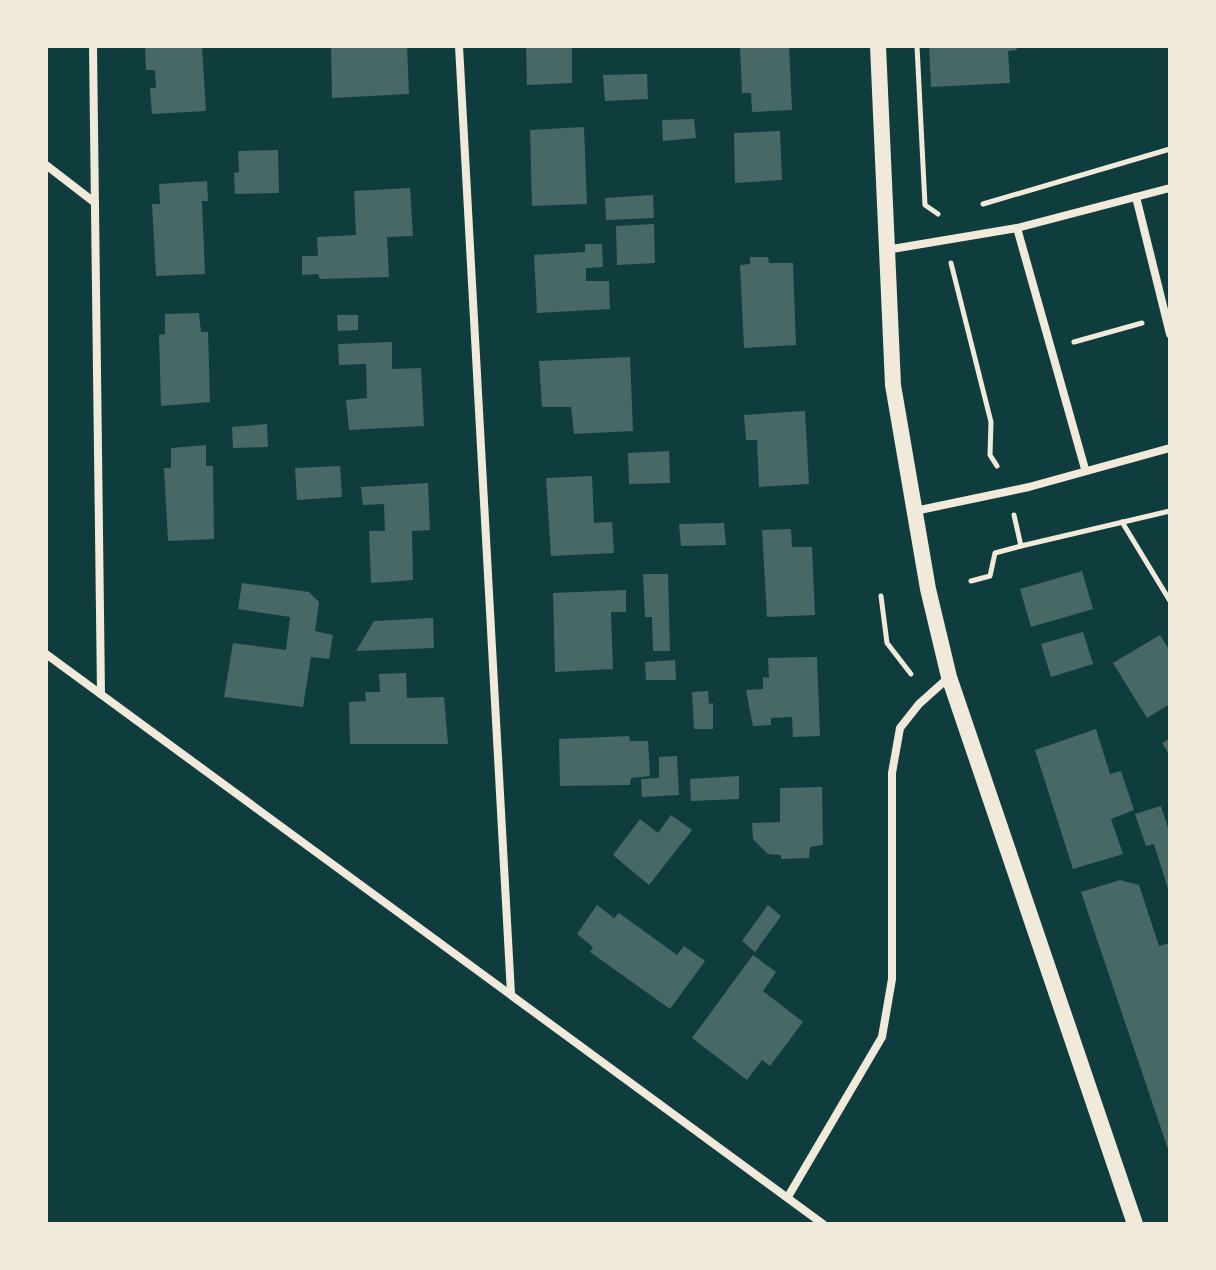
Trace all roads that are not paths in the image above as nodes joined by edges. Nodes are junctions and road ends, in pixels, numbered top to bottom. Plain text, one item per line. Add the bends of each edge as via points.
1 (93, 46) edge
2 (459, 46) edge
3 (878, 46) edge
4 (46, 165) edge
5 (1170, 188) edge
6 (1136, 197) junction
7 (94, 202) junction
8 (1017, 228) junction
9 (885, 250) junction
10 (1170, 334) edge
11 (1170, 448) edge
12 (1085, 469) junction
13 (914, 511) junction
14 (46, 654) edge
15 (949, 677) junction
16 (101, 694) junction
17 (511, 994) junction
18 (789, 1195) junction
19 (823, 1224) edge
20 (1135, 1224) edge

1 - 7 street
2 - 17 street
3 - 9 main road
4 - 7 street
5 - 6 street
6 - 8 street
6 - 10 street
7 - 16 street
8 - 9 street
8 - 12 street
9 - 13 main road via 893,385
11 - 12 street
12 - 13 street via 1029,487
13 - 15 main road
14 - 16 street
15 - 18 street via 900,728 892,773 892,967 882,1037
15 - 20 main road
16 - 17 street
17 - 18 street
18 - 19 street

